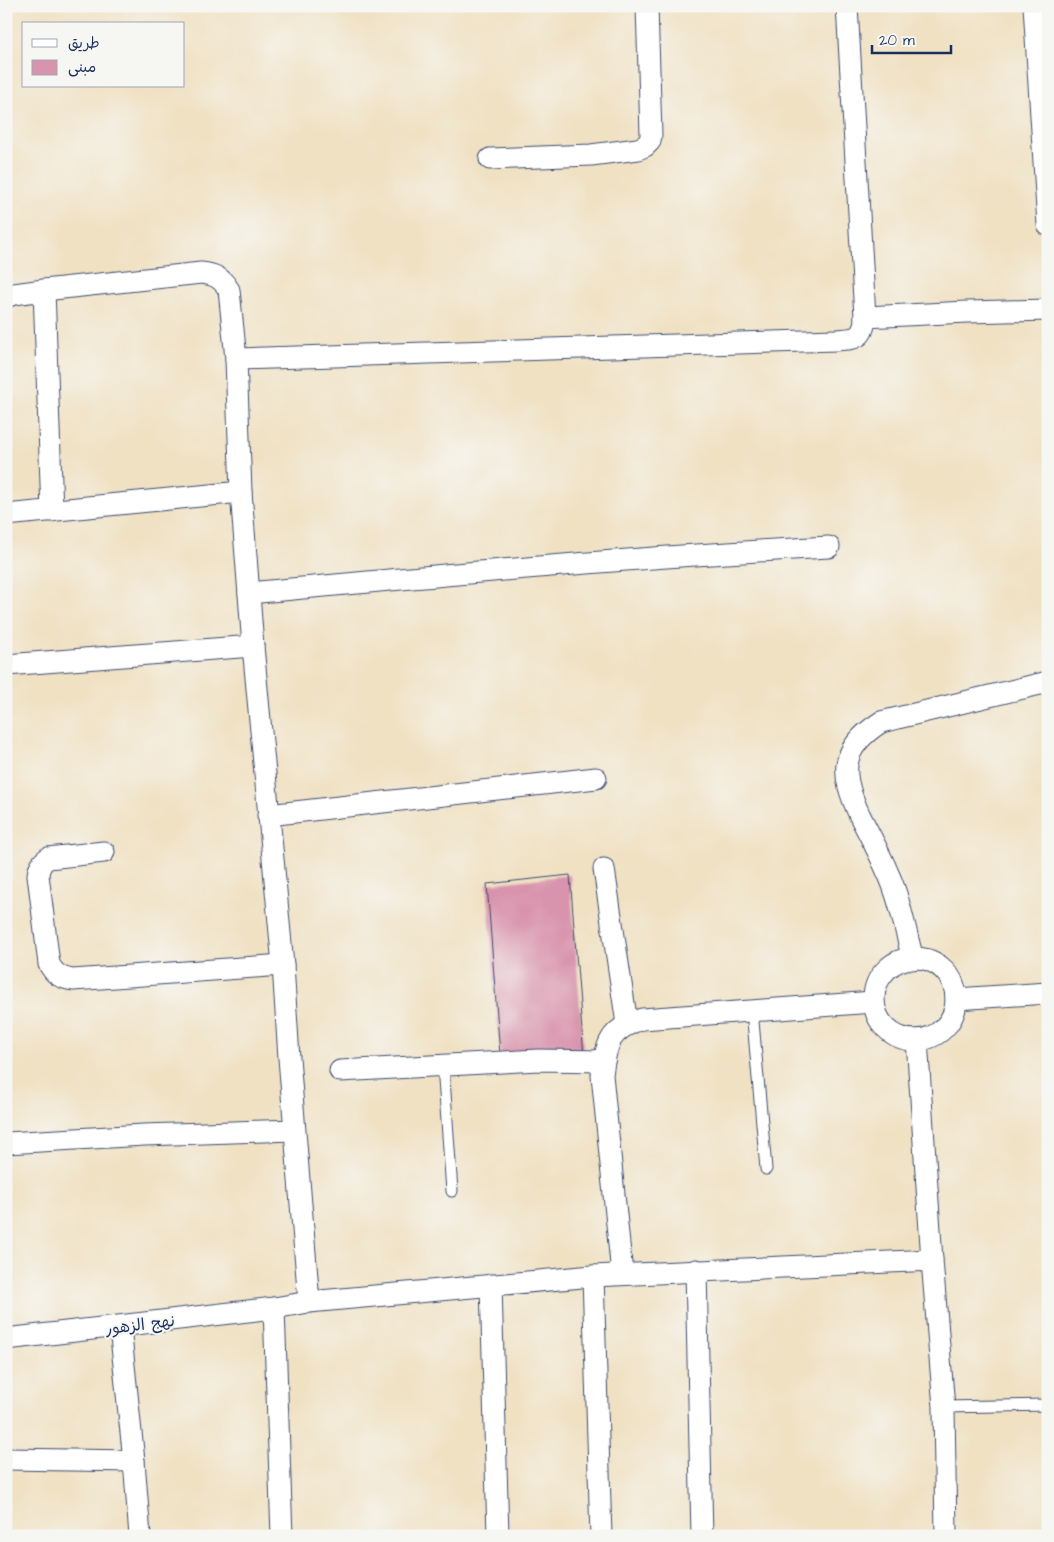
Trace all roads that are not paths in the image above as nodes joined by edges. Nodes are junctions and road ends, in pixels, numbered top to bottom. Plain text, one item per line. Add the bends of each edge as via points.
1 (647, 6) edge
2 (847, 6) edge
3 (1034, 6) edge
4 (490, 159) dead end
5 (1048, 225) edge
6 (44, 290) junction
7 (6, 297) edge
8 (1048, 310) edge
9 (865, 317) junction
10 (236, 359) junction
11 (241, 492) junction
12 (52, 511) junction
13 (6, 515) edge
14 (829, 547) dead end
15 (249, 593) junction
16 (253, 646) junction
17 (6, 666) edge
18 (1048, 682) edge
19 (596, 778) dead end
20 (268, 815) junction
21 (104, 852) dead end
22 (604, 869) dead end
23 (914, 959) junction
24 (283, 965) junction
25 (1048, 993) edge
26 (956, 999) junction
27 (873, 1002) junction
28 (752, 1010) junction
29 (626, 1024) junction
30 (916, 1040) junction
31 (604, 1061) junction
32 (443, 1065) junction
33 (340, 1071) dead end
34 (294, 1130) junction
35 (6, 1144) edge
36 (766, 1169) dead end
37 (452, 1191) dead end
38 (932, 1260) junction
39 (696, 1270) junction
40 (622, 1274) junction
41 (593, 1276) junction
42 (491, 1285) junction
43 (309, 1302) junction
44 (274, 1308) junction
45 (120, 1327) junction
46 (6, 1340) edge
47 (1048, 1405) edge
48 (944, 1407) junction
49 (6, 1459) edge
50 (134, 1461) junction
51 (140, 1536) edge
52 (282, 1536) edge
53 (498, 1536) edge
54 (601, 1536) edge
55 (702, 1536) edge
56 (946, 1536) edge

1 - 4 street via 652,134 645,146 591,155
2 - 9 street
3 - 5 street
6 - 7 street
6 - 10 street via 213,274 224,281 229,290
6 - 12 street
8 - 9 street
9 - 10 street via 863,331 858,337 836,340
10 - 11 street
11 - 12 street
11 - 15 street
12 - 13 street
14 - 15 street via 480,572
15 - 16 street
16 - 17 street
16 - 20 street
18 - 23 street via 882,722 856,742 847,759 846,776 852,800 888,872
19 - 20 street
20 - 24 street
21 - 24 street via 48,858 39,868 49,964 55,974 73,980
22 - 29 street
23 - 26 street via 929,960 942,969 952,982
23 - 27 street via 897,962 884,971 876,985
24 - 34 street
25 - 26 street
26 - 30 street via 953,1014 945,1027 932,1036
27 - 28 street
27 - 30 street via 887,1030 901,1038
28 - 29 street via 642,1019
28 - 36 lane
29 - 31 street via 613,1036 604,1052
30 - 38 street
31 - 32 street via 538,1060
31 - 40 street via 602,1075
32 - 33 street
32 - 37 lane
34 - 35 street
34 - 43 street
38 - 39 street, نهج الزهور
38 - 48 street
39 - 40 street, نهج الزهور
39 - 55 street
40 - 41 street, نهج الزهور
41 - 42 street, نهج الزهور
41 - 54 street
42 - 43 street, نهج الزهور
42 - 53 street
43 - 44 street, نهج الزهور
44 - 45 street, نهج الزهور
44 - 52 street
45 - 46 street, نهج الزهور
45 - 50 street
47 - 48 lane
48 - 56 street
49 - 50 street
50 - 51 street

